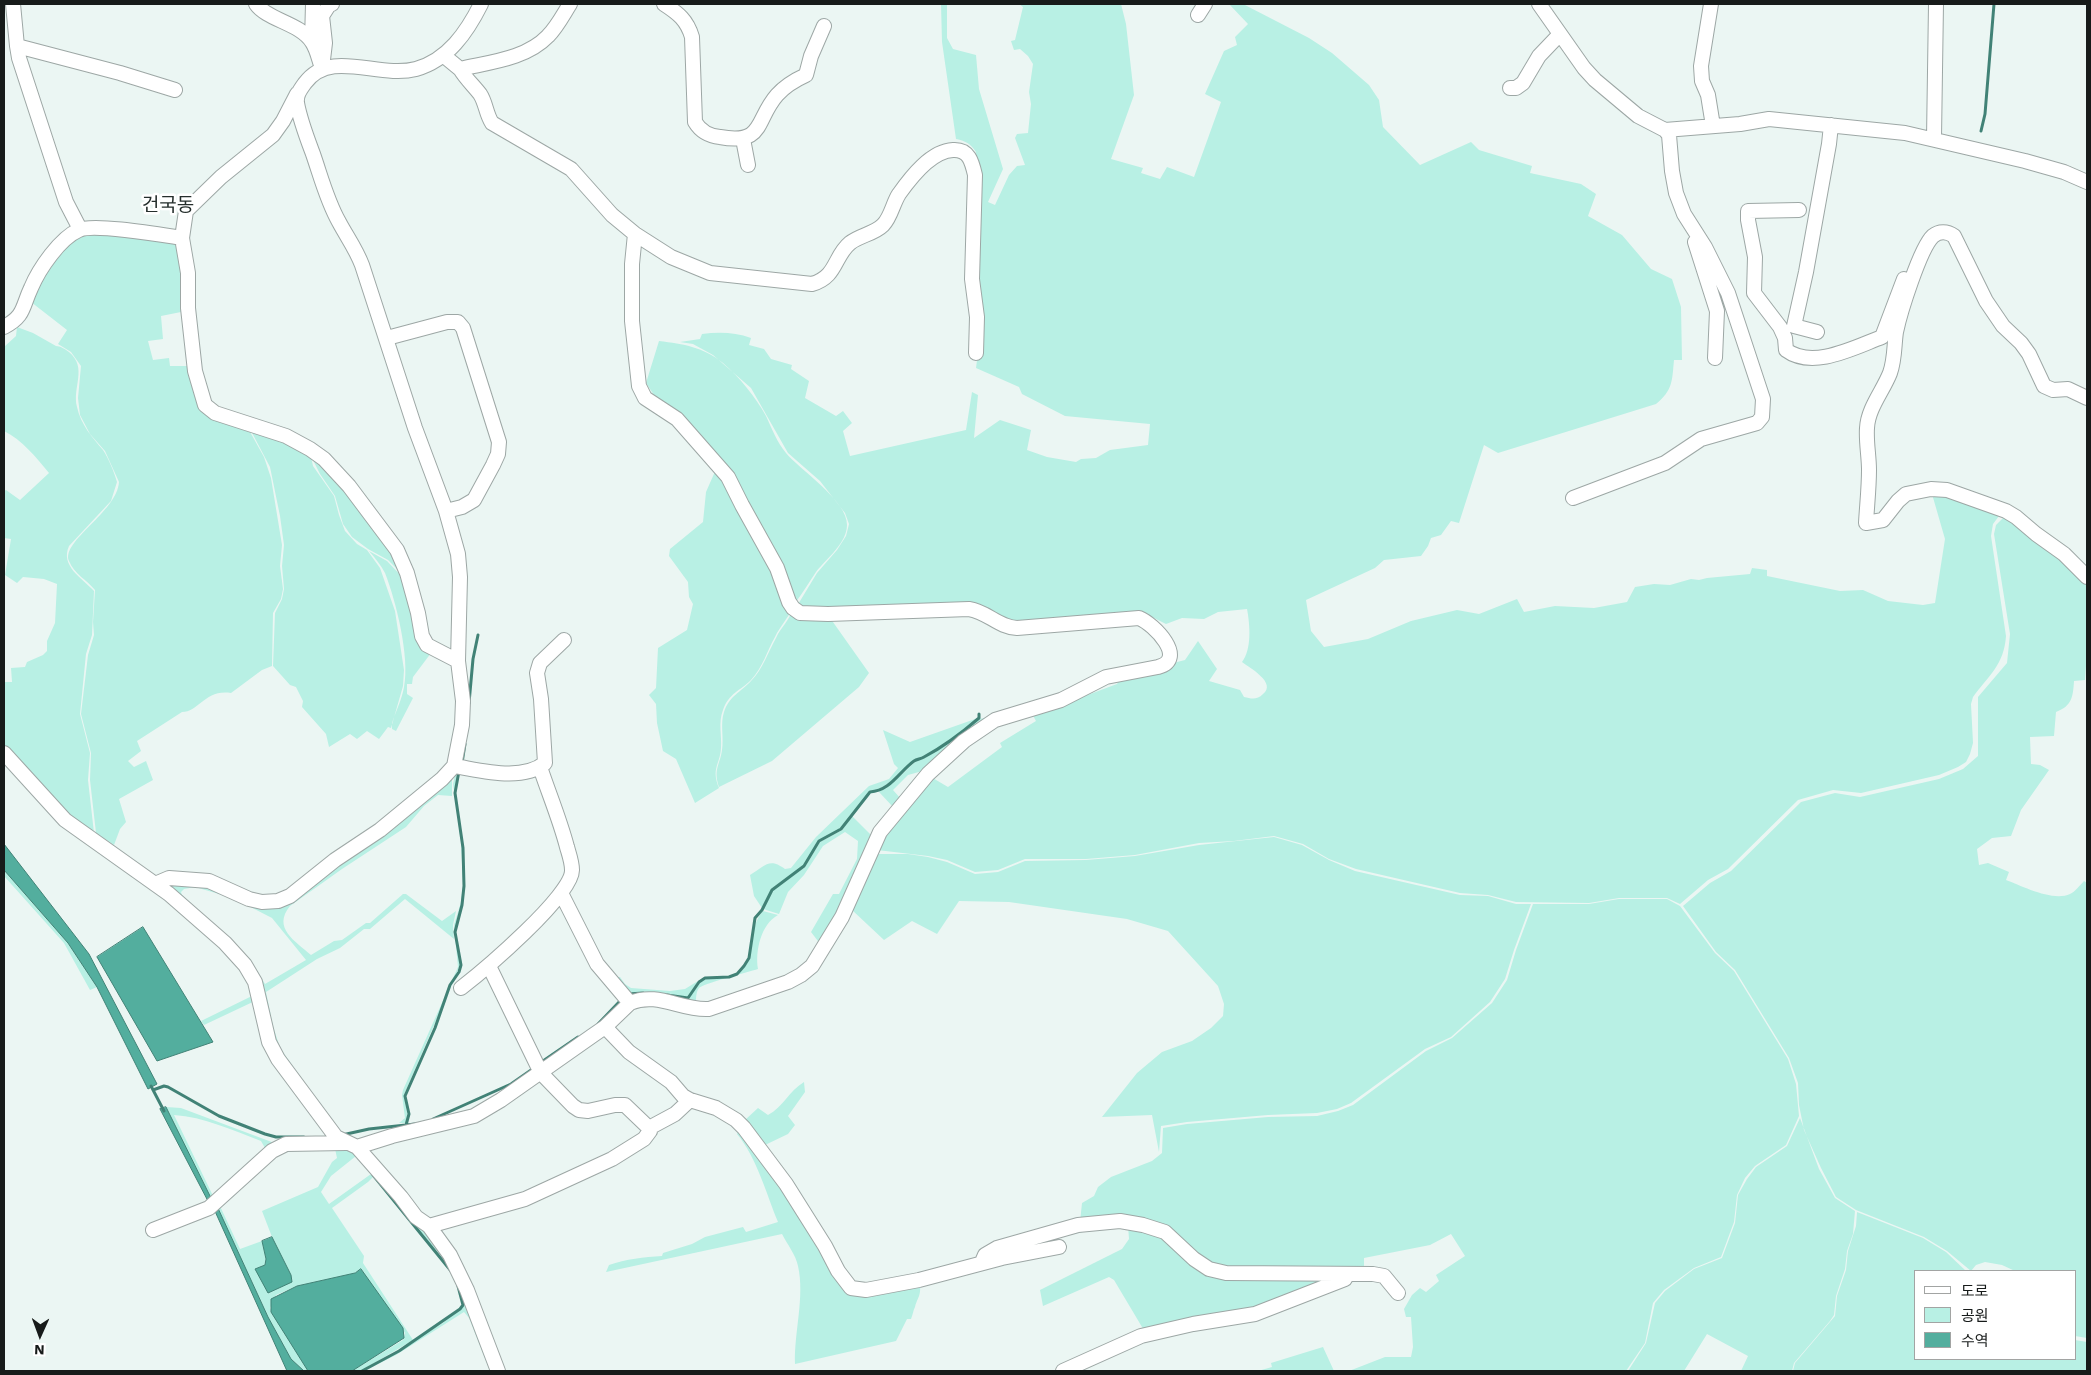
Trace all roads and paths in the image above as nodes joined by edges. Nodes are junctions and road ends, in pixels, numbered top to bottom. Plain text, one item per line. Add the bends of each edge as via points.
1 (13, 4) edge
2 (256, 4) edge
3 (313, 4) edge
4 (332, 4) edge
5 (481, 4) edge
6 (570, 4) edge
7 (664, 4) edge
8 (1539, 4) edge
9 (1711, 4) edge
10 (1936, 4) edge
11 (824, 26) dead end
12 (1560, 34) junction
13 (312, 42) junction
14 (17, 46) junction
15 (443, 55) junction
16 (322, 68) junction
17 (460, 69) junction
18 (1510, 88) dead end
19 (175, 90) dead end
20 (297, 94) junction
21 (1831, 125) junction
22 (1713, 126) junction
23 (1665, 130) junction
24 (1934, 138) junction
25 (743, 139) junction
26 (748, 165) dead end
27 (2087, 182) edge
28 (1799, 210) dead end
29 (1689, 224) junction
30 (80, 229) junction
31 (635, 234) junction
32 (182, 238) junction
33 (1924, 250) junction
34 (4, 327) edge
35 (1817, 332) dead end
36 (387, 338) junction
37 (976, 353) dead end
38 (1715, 358) dead end
39 (2087, 398) edge
40 (1573, 498) dead end
41 (446, 511) junction
42 (2087, 577) edge
43 (564, 640) dead end
44 (458, 661) junction
45 (4, 753) edge
46 (454, 766) junction
47 (540, 767) junction
48 (155, 884) junction
49 (561, 893) junction
50 (489, 966) junction
51 (461, 988) dead end
52 (630, 1003) junction
53 (605, 1027) junction
54 (541, 1073) junction
55 (690, 1100) junction
56 (649, 1128) junction
57 (352, 1145) junction
58 (429, 1226) junction
59 (153, 1230) dead end
60 (1059, 1246) dead end
61 (981, 1263) junction
62 (1373, 1274) junction
63 (1398, 1293) dead end
64 (498, 1371) edge
65 (1063, 1371) edge

1 - 14 street
2 - 13 street via 260,10 299,30
3 - 13 street
4 - 16 street via 322,16 325,42
5 - 15 street via 458,44
6 - 17 street via 546,38 526,52
7 - 25 street via 681,15 690,27 695,122 700,131 734,140
8 - 12 street
9 - 22 street via 1701,66
10 - 24 street
11 - 25 street via 810,56 806,75 777,95 756,130
12 - 18 street via 1539,56 1522,83
12 - 23 street via 1595,80 1638,116
13 - 16 street
14 - 19 street
14 - 30 street via 66,202
15 - 16 street via 428,64 402,71 345,65
15 - 17 street
16 - 20 street via 308,78
17 - 31 street via 479,93 492,123 571,170 612,215
20 - 32 street via 273,134 186,211
20 - 36 street via 297,104 323,183 339,222 355,247
21 - 22 street via 1769,119
21 - 24 street
21 - 35 street via 1794,326
22 - 23 street
23 - 29 street via 1671,144 1676,193
24 - 27 street via 2064,172
25 - 26 street
28 - 33 street via 1748,211 1755,257 1754,293 1780,327 1786,350 1791,354 1822,357 1882,337 1908,266
29 - 38 street via 1717,311
29 - 40 street via 1728,293 1764,399 1762,417 1757,423 1701,440 1665,463
30 - 32 street via 110,229
30 - 34 street via 64,239 35,280 23,312
31 - 37 street via 671,257 710,273 812,284 828,275 851,242 884,224 899,195 931,156 956,149 972,160 975,175 972,279 977,317
31 - 52 street via 632,321 639,386 650,401 677,419 728,477 777,568 796,612 828,614 969,609 983,613 1006,627 1017,628 1139,618 1160,634 1170,655 1162,666 1106,677 1061,700 995,720 947,754 880,832 842,917 816,962 801,975 709,1009 696,1009 656,998
32 - 44 street via 188,273 195,371 205,405 215,413 286,436 324,459 349,486 397,550 407,573 427,645
33 - 39 street via 1941,232 1954,236 1986,301 2003,326 2029,354 2044,386 2053,390 2068,389
33 - 42 street via 1896,332 1890,372 1868,417 1866,523 1883,520 1906,494 1930,488 1947,490 2016,516
36 - 41 street via 415,428
36 - 41 street via 447,322 458,322 463,328 499,442 498,454 474,500
41 - 44 street via 458,554 460,577
43 - 47 street via 540,663 537,673 544,763
44 - 46 street via 463,701
45 - 48 street via 65,820
46 - 47 street via 495,774
46 - 48 street via 380,830 334,860 290,896 278,901 249,899 209,881 169,878
47 - 49 street via 562,827 572,868 571,878
48 - 57 street via 199,919 245,965 255,982 269,1042 278,1059 336,1137
49 - 50 street
49 - 52 street via 597,964
50 - 51 street
50 - 54 street
52 - 53 street
53 - 54 street
53 - 55 street via 630,1052
54 - 56 street via 579,1110 625,1105
54 - 57 street via 474,1116
55 - 56 street via 676,1114
55 - 61 street via 716,1108 748,1132 786,1184 851,1288 866,1290 919,1280
56 - 58 street via 644,1139 612,1159 525,1199
57 - 58 street via 416,1217
57 - 59 street via 286,1144 272,1151 210,1208
58 - 64 street via 458,1269
60 - 61 street
61 - 62 street via 985,1255 997,1248 1078,1225 1120,1221 1165,1232 1194,1259 1209,1269 1226,1273
62 - 63 street via 1384,1276
62 - 65 street via 1339,1280 1255,1314 1158,1330

